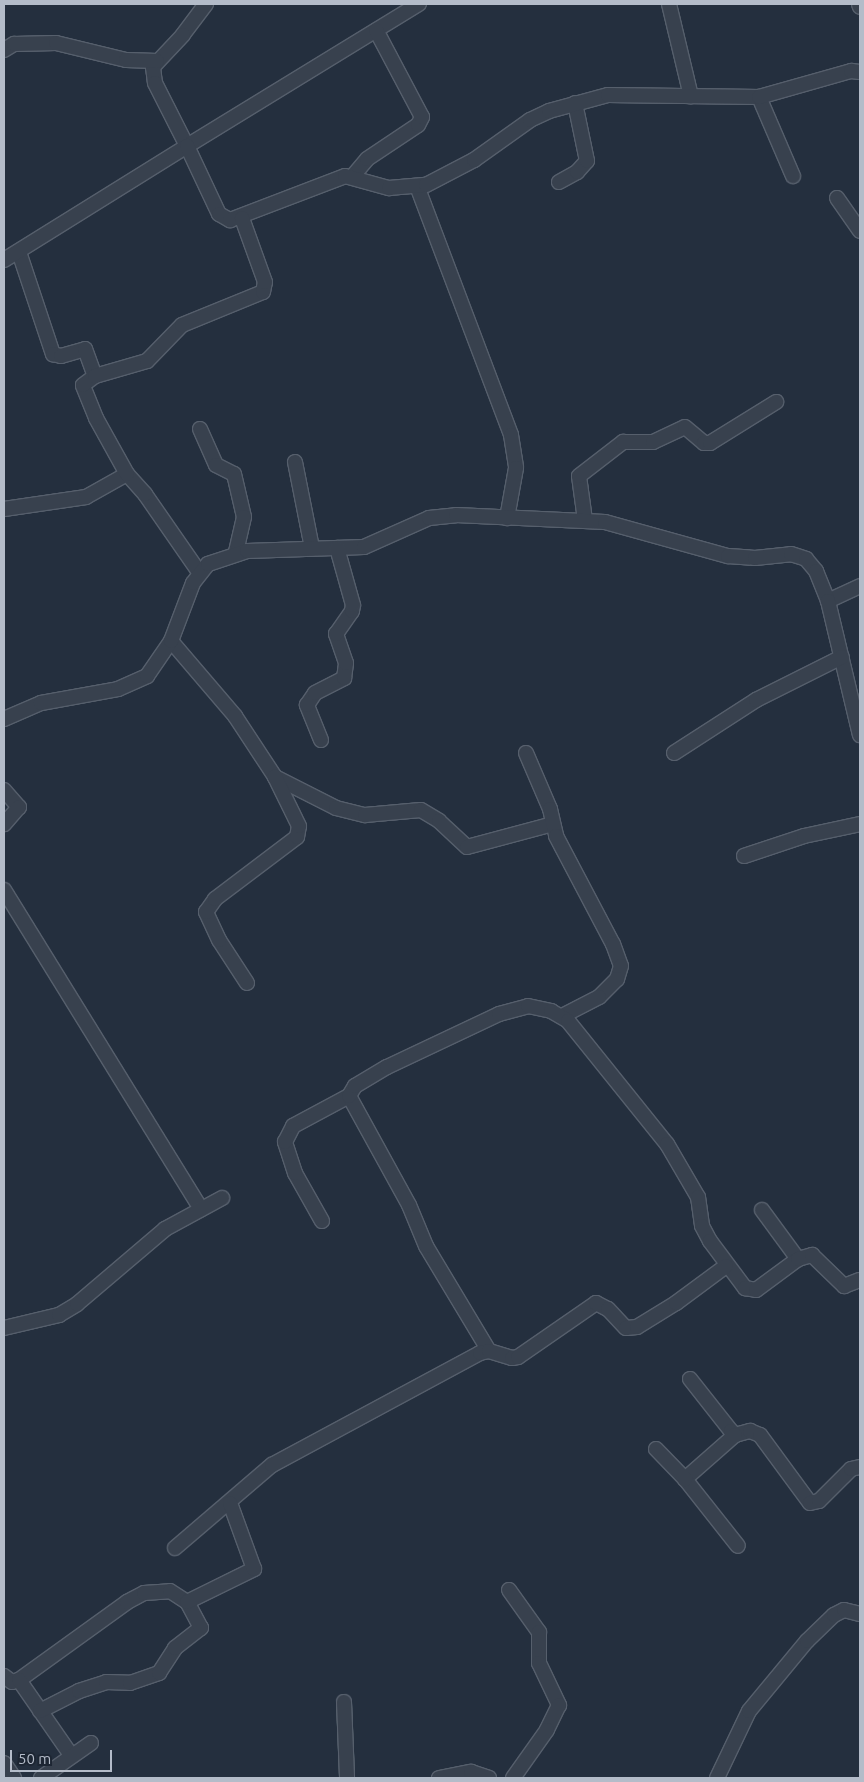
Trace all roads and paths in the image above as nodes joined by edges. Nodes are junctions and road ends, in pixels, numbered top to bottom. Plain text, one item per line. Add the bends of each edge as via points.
1 (206, 4) edge
2 (420, 4) edge
3 (669, 4) edge
4 (859, 4) edge
5 (860, 7) edge
6 (376, 30) junction
7 (4, 50) edge
8 (157, 61) junction
9 (859, 70) edge
10 (691, 96) junction
11 (759, 97) junction
12 (575, 103) junction
13 (187, 146) junction
14 (793, 176) dead end
15 (352, 177) junction
16 (558, 182) dead end
17 (417, 186) junction
18 (837, 198) dead end
19 (242, 218) junction
20 (860, 232) edge
21 (20, 252) junction
22 (4, 260) edge
23 (95, 376) junction
24 (776, 402) dead end
25 (200, 429) dead end
26 (295, 462) dead end
27 (127, 474) junction
28 (4, 509) edge
29 (507, 518) junction
30 (585, 520) junction
31 (312, 548) junction
32 (338, 548) junction
33 (236, 552) junction
34 (199, 572) junction
35 (860, 586) edge
36 (828, 601) junction
37 (171, 641) junction
38 (842, 657) junction
39 (4, 719) edge
40 (860, 735) edge
41 (321, 740) dead end
42 (526, 753) dead end
43 (674, 753) dead end
44 (274, 777) junction
45 (4, 790) edge
46 (4, 824) edge
47 (553, 824) junction
48 (860, 824) edge
49 (744, 856) dead end
50 (4, 890) edge
51 (247, 983) dead end
52 (562, 1016) junction
53 (349, 1096) junction
54 (222, 1198) dead end
55 (201, 1209) junction
56 (762, 1210) dead end
57 (322, 1221) dead end
58 (798, 1260) junction
59 (726, 1266) junction
60 (860, 1280) edge
61 (4, 1328) edge
62 (489, 1351) junction
63 (690, 1379) dead end
64 (735, 1435) junction
65 (656, 1449) dead end
66 (860, 1467) edge
67 (685, 1479) junction
68 (230, 1503) junction
69 (738, 1546) dead end
70 (175, 1548) dead end
71 (509, 1590) dead end
72 (187, 1602) junction
73 (860, 1614) edge
74 (4, 1676) edge
75 (19, 1680) junction
76 (344, 1702) dead end
77 (40, 1710) junction
78 (91, 1743) dead end
79 (72, 1755) junction
80 (4, 1763) edge
81 (14, 1778) edge
82 (41, 1778) edge
83 (347, 1778) edge
84 (439, 1778) edge
85 (489, 1778) edge
86 (513, 1778) edge
87 (717, 1778) edge

1 - 8 street via 183,35
2 - 6 street
3 - 10 street
4 - 5 street
6 - 13 street
6 - 15 street via 422,118 418,126 367,159
7 - 8 street via 14,44 56,43 126,60
8 - 13 street via 153,67 155,83
9 - 11 street
10 - 11 street
10 - 12 street via 625,94
11 - 14 street
12 - 16 street via 587,161 577,172
12 - 17 street via 530,120 474,160 440,179
13 - 19 street via 222,218
13 - 21 street
15 - 17 street via 389,188
15 - 19 street via 331,180
17 - 29 street via 511,435 516,468
18 - 20 street
19 - 23 street via 266,282 263,292 182,325 147,360
21 - 22 street
21 - 23 street via 53,354 61,356 85,349
23 - 27 street via 85,382 84,389
24 - 30 street via 710,443 704,443 685,427 653,442 623,442 579,476
25 - 33 street via 216,465 234,474 244,517
26 - 31 street
27 - 28 street via 86,497
27 - 34 street via 145,494
29 - 30 street
29 - 32 street via 441,515 423,520 373,545
30 - 36 street via 631,527 739,558 798,555 811,563
31 - 32 street
31 - 33 street
32 - 41 street via 353,605 336,634 346,663 344,678 316,693 307,705
33 - 34 street via 208,564
34 - 37 street
35 - 36 street
36 - 38 street
37 - 39 street via 156,666 132,685 42,704
37 - 44 street via 235,716
38 - 40 street
38 - 43 street via 756,700
42 - 47 street via 550,809
44 - 47 street via 350,814 421,810 439,821 467,848
44 - 51 street via 299,826 297,837 215,899 206,912 219,940
45 - 46 street via 19,807
47 - 52 street via 621,966 617,978 599,997
48 - 49 street via 804,836
50 - 55 street
52 - 53 street via 542,1008 511,1010 387,1068 355,1086
52 - 59 street via 667,1144 698,1197 702,1226
53 - 57 street via 293,1126 285,1142 295,1173
53 - 62 street via 409,1205 426,1246
54 - 55 street
55 - 61 street via 154,1237 77,1304 59,1315
56 - 58 street
58 - 59 street via 766,1284 750,1290
58 - 60 street via 812,1255 844,1286
59 - 62 street via 637,1327 626,1328 608,1309 596,1303 518,1356 512,1358
62 - 68 street via 272,1465
63 - 64 street
64 - 66 street via 750,1432 760,1435 810,1503 819,1501 851,1469
64 - 67 street
65 - 67 street
67 - 69 street
68 - 70 street
68 - 72 street via 254,1569
71 - 86 street via 538,1632 538,1663 559,1705 547,1730
72 - 75 street via 170,1591 144,1594 127,1602
72 - 77 street via 201,1628 175,1648 159,1674 130,1683 106,1682
73 - 87 street via 844,1610 834,1615 806,1641 749,1711
74 - 75 street via 12,1682
75 - 77 street
76 - 83 street
77 - 79 street
78 - 79 street
79 - 82 street
80 - 81 street
84 - 85 street via 471,1772

